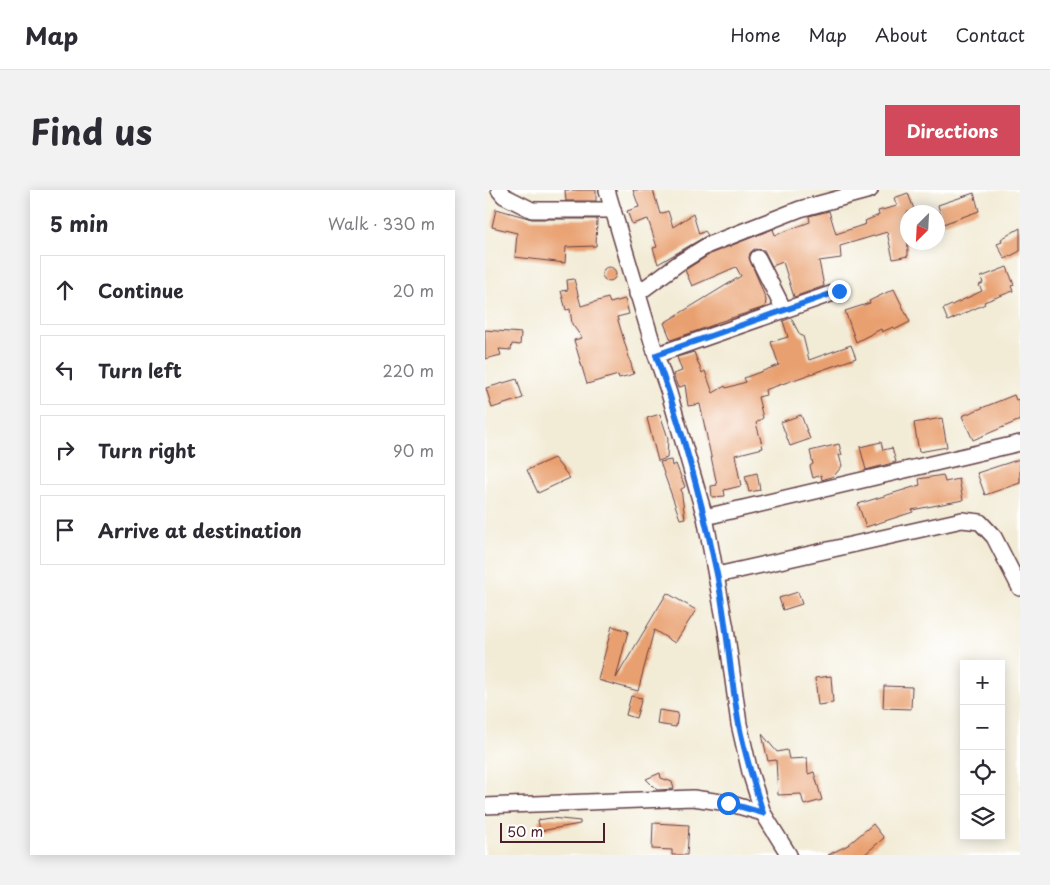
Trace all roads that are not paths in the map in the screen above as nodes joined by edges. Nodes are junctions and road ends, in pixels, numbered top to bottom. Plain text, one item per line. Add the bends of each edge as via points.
1 (499, 190) edge
2 (607, 190) edge
3 (870, 190) edge
4 (613, 210) junction
5 (758, 258) dead end
6 (839, 291) dead end
7 (637, 294) junction
8 (784, 310) junction
9 (656, 355) junction
10 (1020, 443) edge
11 (705, 517) junction
12 (717, 576) junction
13 (1020, 588) edge
14 (485, 806) edge
15 (763, 813) junction
16 (789, 855) edge

1 - 4 street via 504,196 532,210
2 - 4 street
3 - 7 street via 800,209 708,245
4 - 7 street
5 - 8 street
6 - 8 street
7 - 9 street
8 - 9 street
9 - 11 street
10 - 11 street
11 - 12 street
12 - 13 street via 962,520 980,522 994,537
12 - 15 street via 739,724
14 - 15 street via 693,798
15 - 16 street

